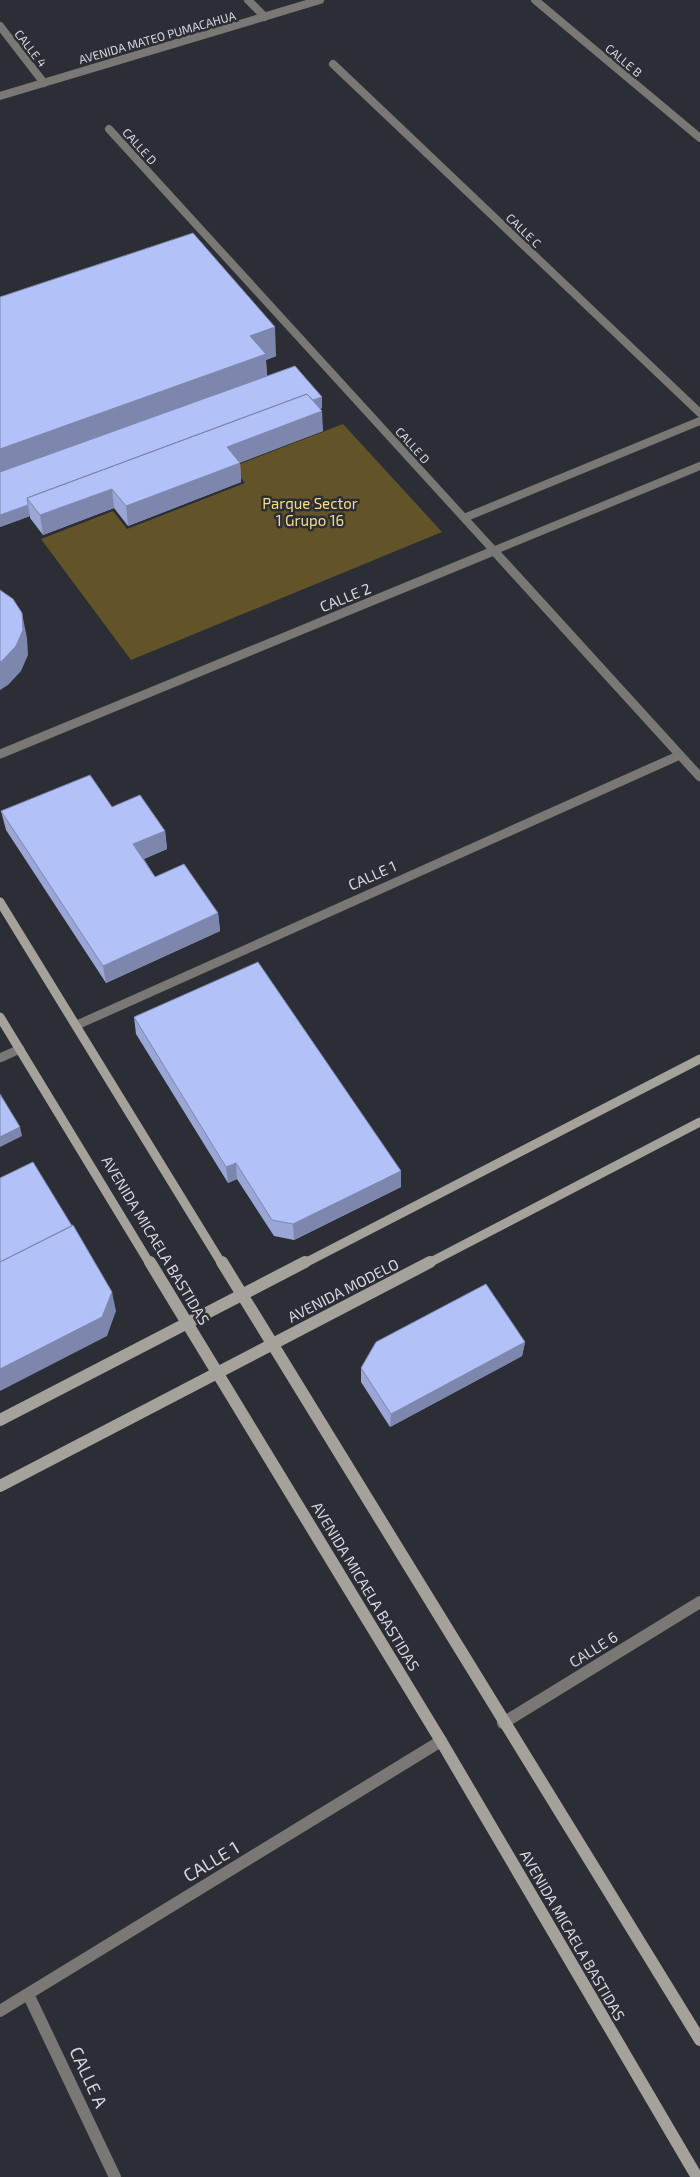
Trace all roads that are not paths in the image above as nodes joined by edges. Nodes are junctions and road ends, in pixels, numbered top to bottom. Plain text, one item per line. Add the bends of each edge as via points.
1 (248, 0) edge
2 (320, 0) edge
3 (535, 0) edge
4 (265, 17) junction
5 (0, 26) edge
6 (333, 64) dead end
7 (44, 83) junction
8 (0, 96) edge
9 (110, 129) dead end
10 (700, 138) edge
11 (207, 236) junction
12 (197, 239) edge
13 (700, 413) edge
14 (700, 421) edge
15 (700, 466) edge
16 (464, 518) junction
17 (494, 551) junction
18 (0, 754) edge
19 (680, 755) junction
20 (700, 777) edge
21 (0, 902) edge
22 (0, 1017) edge
23 (77, 1025) junction
24 (20, 1049) junction
25 (0, 1058) edge
26 (700, 1059) edge
27 (700, 1122) edge
28 (243, 1295) junction
29 (187, 1322) junction
30 (273, 1343) junction
31 (216, 1373) junction
32 (0, 1420) edge
33 (0, 1486) edge
34 (700, 1602) edge
35 (503, 1723) junction
36 (441, 1741) junction
37 (28, 1994) junction
38 (0, 2011) edge
39 (700, 2040) edge
40 (115, 2177) edge
41 (696, 2177) edge

1 - 4 street
2 - 4 street, AVENIDA MATEO PUMACAHUA
3 - 10 street, CALLE B
4 - 7 street, AVENIDA MATEO PUMACAHUA
5 - 7 street, CALLE 4
6 - 13 street, CALLE C
7 - 8 street, AVENIDA MATEO PUMACAHUA
9 - 11 street, CALLE D
11 - 12 street
11 - 16 street, CALLE D
14 - 16 street
15 - 17 street, CALLE 2
16 - 17 street, CALLE D
17 - 18 street, CALLE 2
17 - 19 street, CALLE D
19 - 20 street, CALLE D
19 - 23 street, CALLE 1
21 - 23 main road
22 - 24 main road, AVENIDA MICAELA BASTIDAS
23 - 28 main road
24 - 25 street
24 - 29 main road, AVENIDA MICAELA BASTIDAS
26 - 28 main road
27 - 30 main road, AVENIDA MODELO
28 - 29 main road
28 - 30 main road
29 - 31 main road, AVENIDA MICAELA BASTIDAS
29 - 32 main road
30 - 31 main road, AVENIDA MODELO
30 - 35 main road
31 - 33 main road, AVENIDA MODELO
31 - 36 main road, AVENIDA MICAELA BASTIDAS
34 - 35 street, CALLE 6
35 - 39 main road
36 - 37 street, CALLE 1
36 - 41 main road, AVENIDA MICAELA BASTIDAS
37 - 38 street, CALLE 1
37 - 40 street, CALLE A

